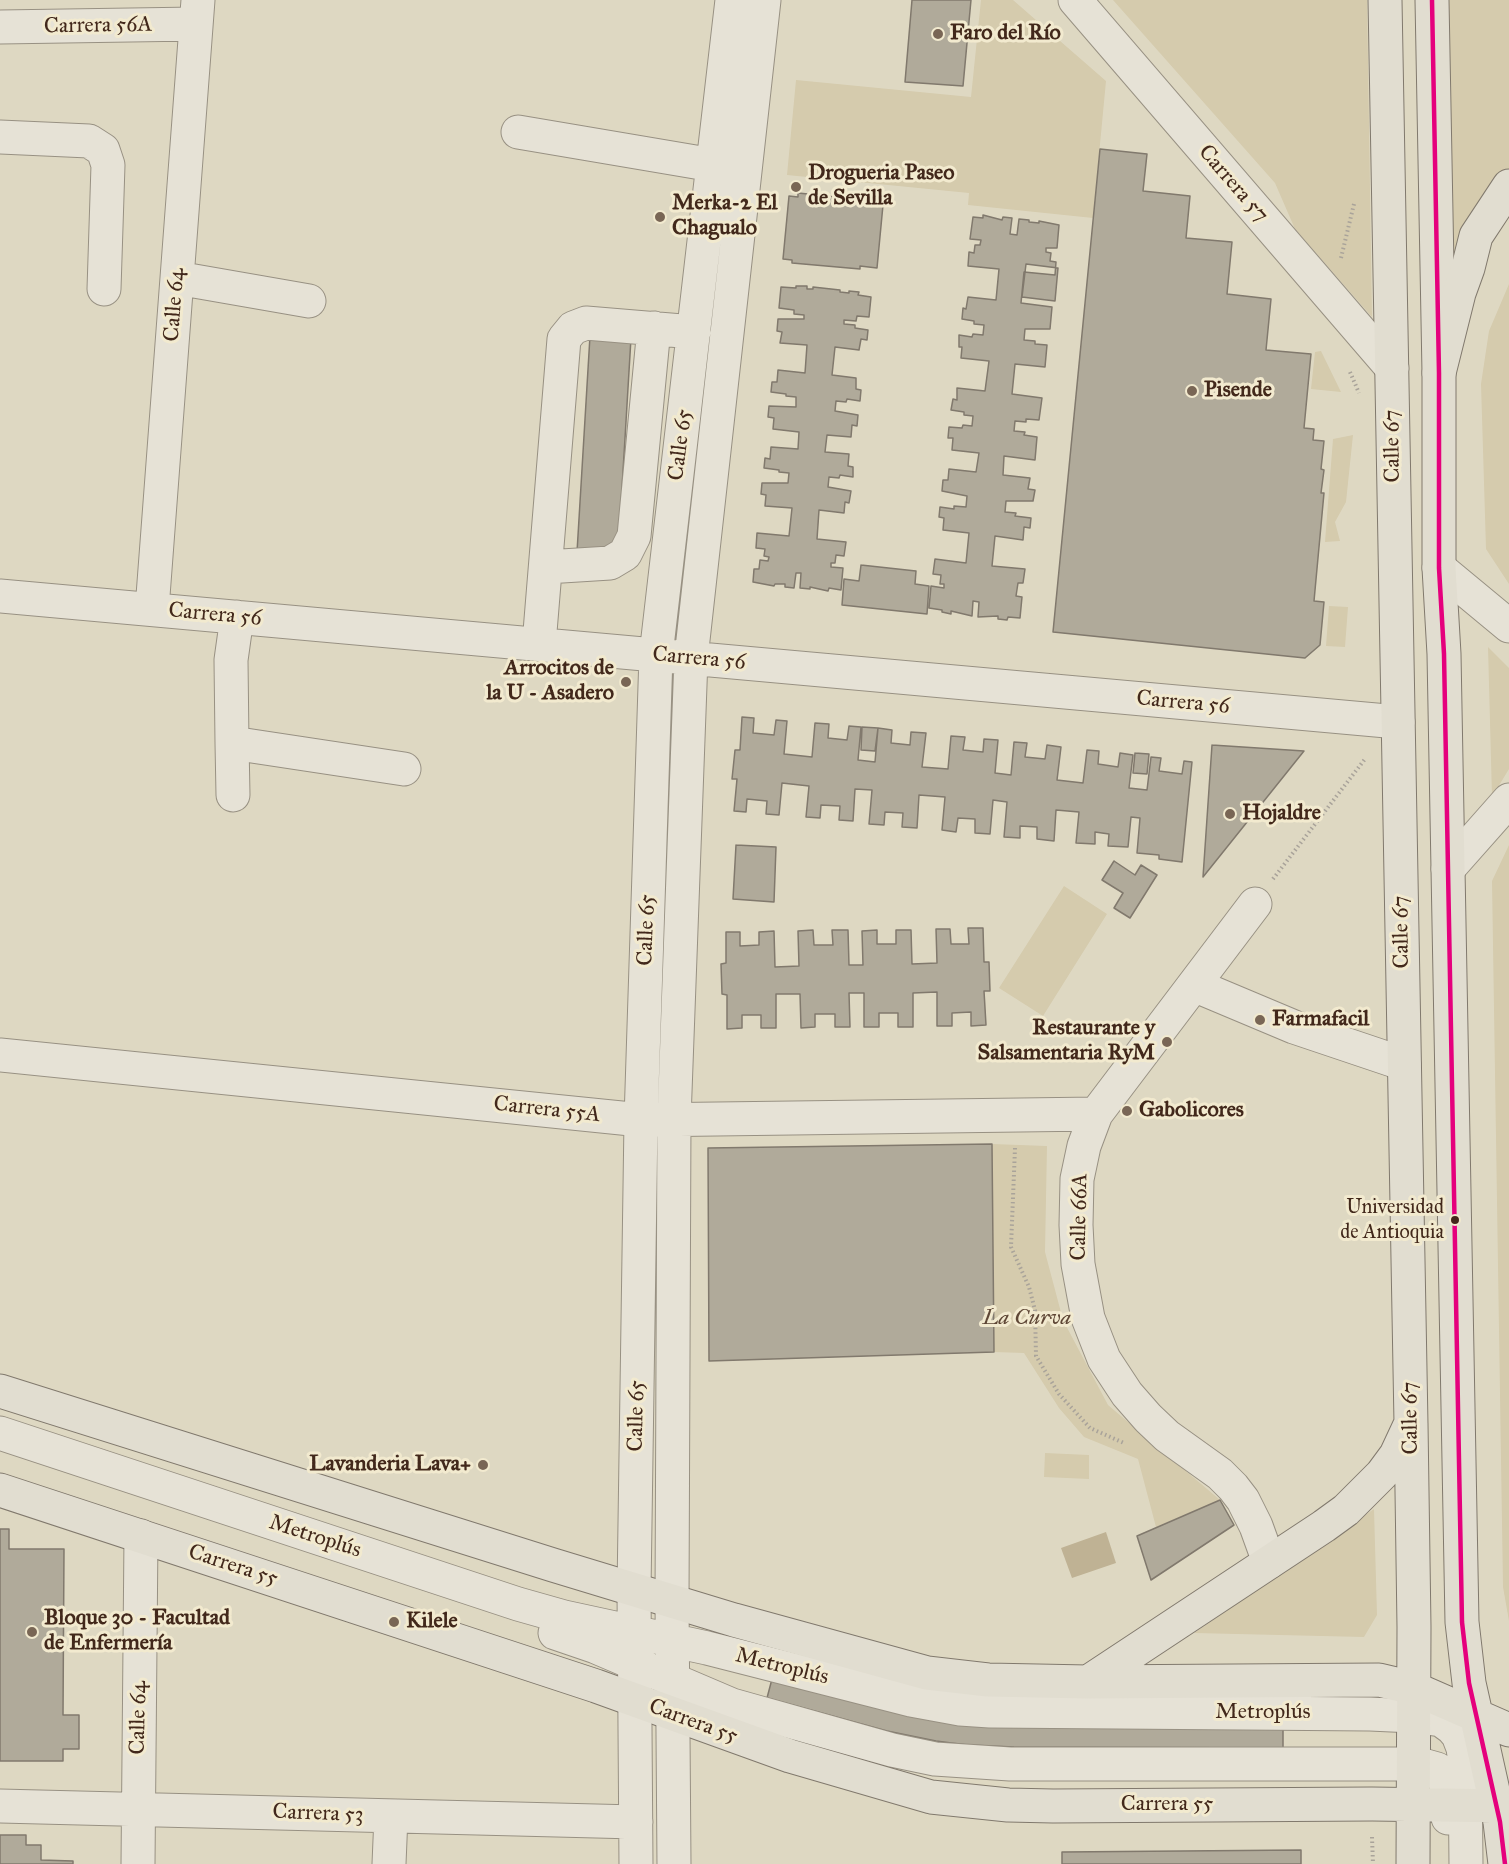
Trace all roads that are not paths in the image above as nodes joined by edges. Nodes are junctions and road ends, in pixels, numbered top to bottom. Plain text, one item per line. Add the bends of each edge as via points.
1 (732, 0) edge
2 (764, 0) edge
3 (1075, 0) edge
4 (1385, 0) edge
5 (1432, 0) edge
6 (197, 12) edge
7 (0, 27) edge
8 (518, 132) dead end
9 (0, 137) edge
10 (713, 165) junction
11 (1509, 186) edge
12 (177, 278) junction
13 (104, 289) dead end
14 (309, 301) dead end
15 (654, 328) junction
16 (694, 332) junction
17 (1392, 368) junction
18 (1439, 373) junction
19 (634, 536) junction
20 (670, 540) junction
21 (546, 567) junction
22 (1439, 568) junction
23 (0, 596) edge
24 (152, 609) junction
25 (237, 617) junction
26 (1509, 626) edge
27 (538, 645) junction
28 (656, 655) junction
29 (690, 658) junction
30 (1398, 722) junction
31 (232, 743) junction
32 (404, 769) dead end
33 (232, 795) dead end
34 (1509, 800) edge
35 (1448, 868) junction
36 (1255, 904) road end
37 (1194, 985) junction
38 (0, 1055) edge
39 (1404, 1064) junction
40 (1096, 1114) junction
41 (674, 1119) junction
42 (640, 1120) junction
43 (0, 1391) edge
44 (1411, 1424) junction
45 (0, 1433) edge
46 (0, 1452) edge
47 (0, 1490) edge
48 (141, 1536) junction
49 (1269, 1562) junction
50 (634, 1590) junction
51 (672, 1601) junction
52 (672, 1641) junction
53 (635, 1648) junction
54 (672, 1681) junction
55 (1088, 1682) junction
56 (635, 1700) junction
57 (1413, 1702) junction
58 (673, 1714) junction
59 (1476, 1715) junction
60 (1509, 1730) edge
61 (1412, 1764) junction
62 (1412, 1805) junction
63 (0, 1806) edge
64 (1480, 1806) edge
65 (138, 1809) junction
66 (391, 1816) junction
67 (636, 1822) junction
68 (138, 1864) edge
69 (389, 1864) edge
70 (636, 1864) edge
71 (674, 1864) edge
72 (1413, 1864) edge
73 (1450, 1864) edge
74 (1466, 1864) edge
75 (1505, 1864) edge

1 - 10 street, Calle 65
2 - 29 street, Calle 65
3 - 17 street, Carrera 57
4 - 17 main road, Calle 67
5 - 18 main road, Calle 67
6 - 7 street, Carrera 56A
6 - 12 street, Calle 64
8 - 10 street
9 - 13 street via 89,141 103,150 108,165
10 - 16 street, Calle 65
11 - 18 main road via 1476,236
12 - 14 street
12 - 24 street, Calle 64
15 - 16 street
15 - 19 street
15 - 21 street via 586,323 573,328 564,339
16 - 20 street, Calle 65
17 - 30 main road, Calle 67
18 - 22 main road, Calle 67
19 - 20 street
19 - 21 street via 625,554 610,563
20 - 28 street, Calle 65
21 - 27 street
22 - 26 street
22 - 35 main road, Calle 67
23 - 24 street, Carrera 56
24 - 25 street, Carrera 56
25 - 27 street, Carrera 56
25 - 31 street via 231,660
27 - 28 street, Carrera 56
28 - 29 street, Carrera 56
28 - 42 street, Calle 65
29 - 30 street, Carrera 56
29 - 41 street, Calle 65
30 - 39 main road, Calle 67
31 - 32 street
31 - 33 street
34 - 35 street
35 - 59 main road, Calle 67 via 1462,1622
36 - 37 street, Calle 66A
37 - 39 street via 1294,1027
37 - 40 street, Calle 66A
38 - 42 street, Carrera 55A
39 - 44 main road, Calle 67
40 - 41 street, Carrera 55A
40 - 49 street, Calle 66A via 1077,1179 1078,1264 1088,1318 1104,1359 1127,1394 1167,1436 1220,1474 1243,1500
41 - 42 street, Carrera 55A
41 - 51 street, Calle 65
42 - 50 street, Calle 65
43 - 50 main road
44 - 49 main road via 1396,1455 1364,1493 1324,1526
44 - 57 main road, Calle 67
45 - 53 street, Metroplús via 564,1617
46 - 53 street, Metroplús via 554,1632
47 - 48 main road, Carrera 55
48 - 56 main road, Carrera 55
48 - 65 street, Calle 64
49 - 55 main road
50 - 51 main road
50 - 53 street, Calle 65
51 - 52 street, Calle 65
51 - 55 main road via 927,1673 979,1679
52 - 53 street, Metroplús
52 - 54 street, Calle 65
52 - 57 street, Metroplús via 960,1709
53 - 54 street, Metroplús
53 - 56 street, Calle 65
54 - 58 street, Calle 65
54 - 61 street, Metroplús via 757,1714 935,1759 1010,1764
55 - 57 main road via 1379,1680
56 - 58 main road, Carrera 55
56 - 67 street, Calle 65
57 - 59 main road
57 - 61 main road, Calle 67
57 - 64 street, Metroplús via 1458,1735
58 - 62 main road, Carrera 55 via 899,1789 965,1802 1053,1806
58 - 71 street, Calle 65
59 - 60 main road
59 - 64 main road, Calle 67
61 - 62 main road, Calle 67
61 - 64 street, Metroplús via 1430,1766 1446,1784
62 - 64 main road
62 - 72 main road, Calle 67
63 - 65 street, Carrera 53
64 - 73 street, Metroplús
64 - 74 street, Metroplús
64 - 75 main road, Calle 67 via 1504,1841
65 - 66 street, Carrera 53
65 - 68 street, Calle 64
66 - 67 street, Carrera 53
66 - 69 street
67 - 70 street, Calle 65

